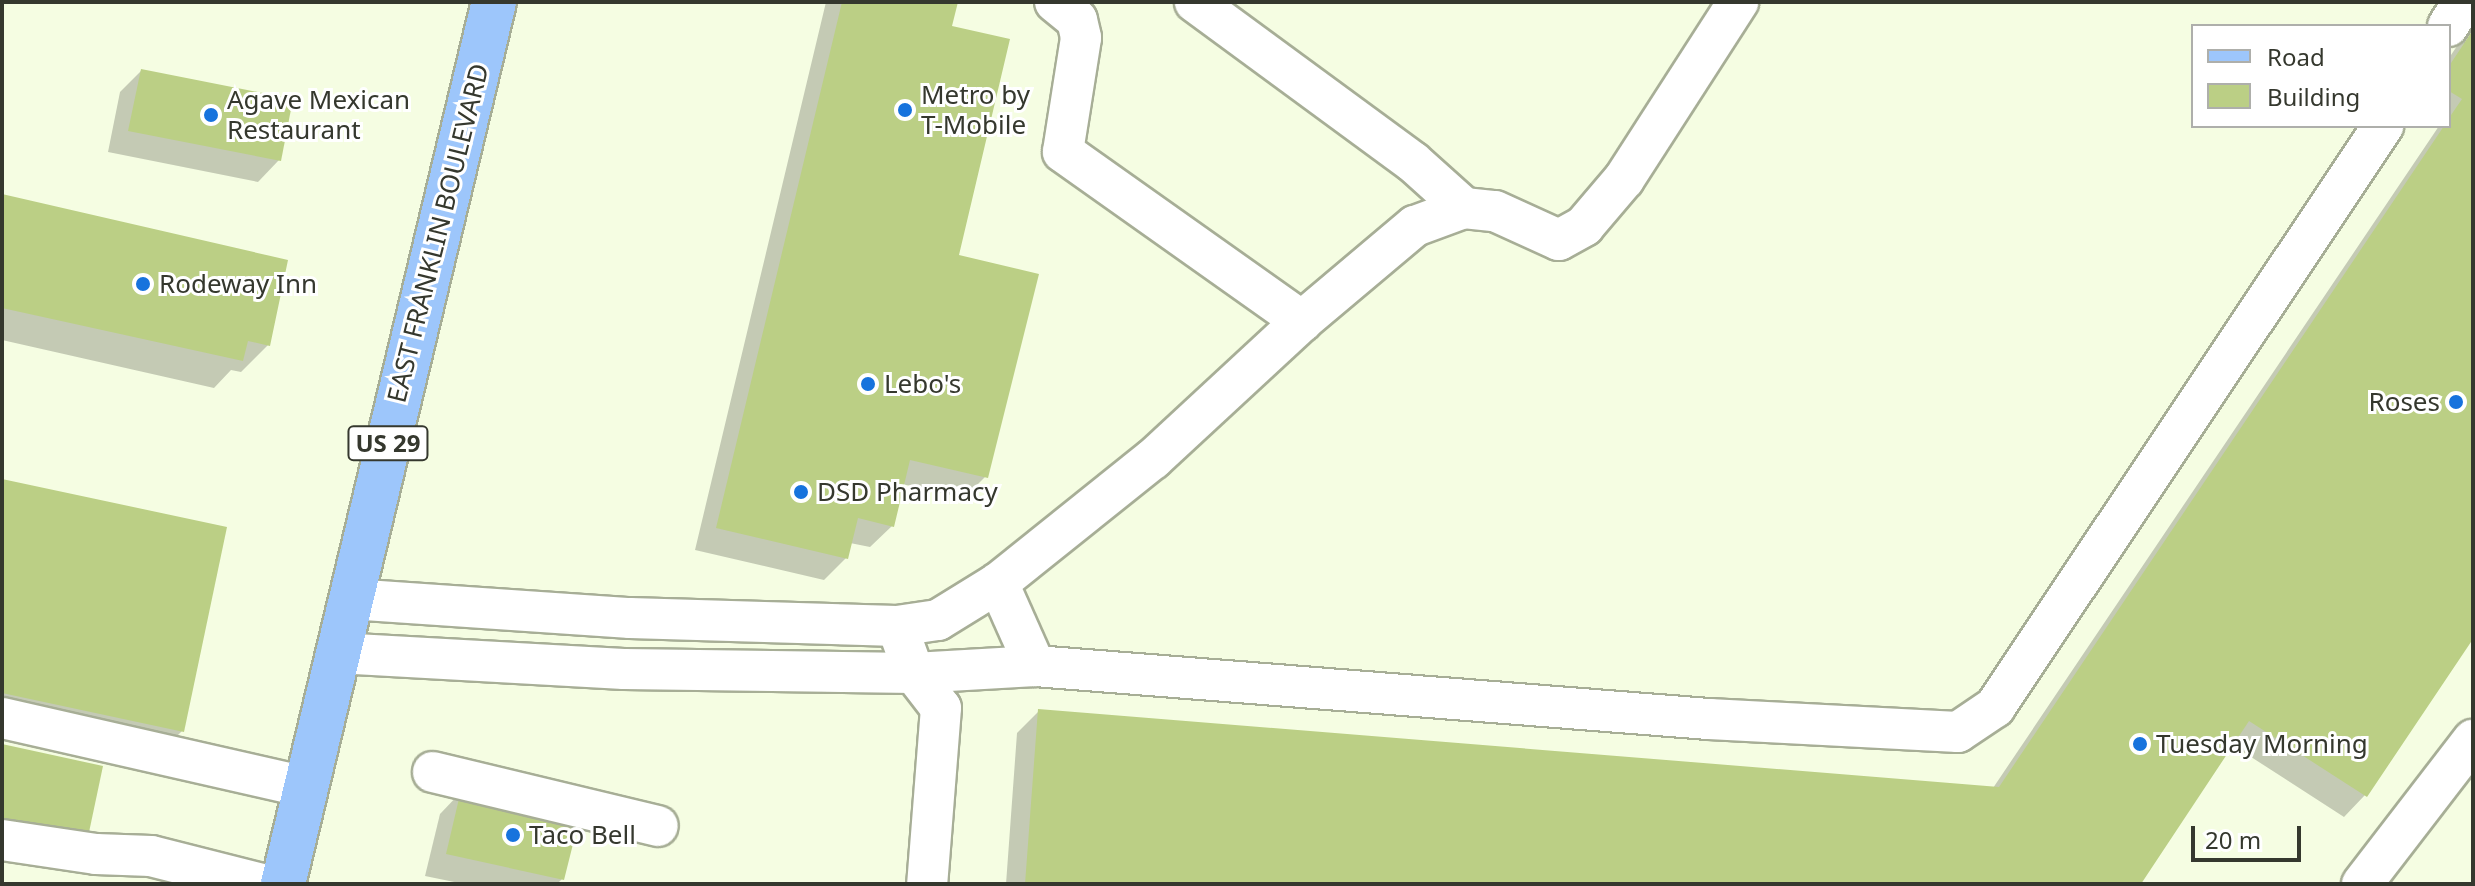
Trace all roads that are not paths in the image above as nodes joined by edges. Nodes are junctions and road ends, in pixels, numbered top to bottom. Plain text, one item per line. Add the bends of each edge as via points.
1 (505, 2) edge
2 (1055, 2) edge
3 (1195, 2) edge
4 (1738, 2) edge
5 (2463, 2) edge
6 (489, 22) edge
7 (2449, 24) edge
8 (2382, 128) edge
9 (1464, 208) junction
10 (1302, 321) junction
11 (998, 583) junction
12 (350, 599) junction
13 (630, 618) junction
14 (844, 625) junction
15 (897, 626) junction
16 (337, 653) junction
17 (1035, 666) junction
18 (624, 669) junction
19 (848, 670) junction
20 (914, 673) junction
21 (2, 718) edge
22 (2473, 740) edge
23 (433, 772) dead end
24 (306, 787) junction
25 (658, 826) dead end
26 (2, 840) edge
27 (262, 884) edge
28 (283, 884) edge
29 (927, 884) edge
30 (2362, 884) edge

1 - 6 lane
2 - 10 lane via 1077,20 1081,38 1063,152
3 - 9 lane via 1413,162
4 - 9 lane via 1624,179 1584,226 1559,240 1501,213
5 - 7 lane
6 - 12 main road, EAST FRANKLIN BOULEVARD / US 29
8 - 17 lane via 1995,707 1958,732 1709,719
9 - 10 lane via 1415,226
10 - 11 lane via 1153,459
11 - 15 lane via 938,620
11 - 17 lane
12 - 13 lane
12 - 16 main road, EAST FRANKLIN BOULEVARD / US 29
13 - 14 lane
13 - 18 lane
14 - 15 lane
14 - 19 lane
15 - 20 lane
16 - 18 lane
16 - 24 main road, EAST FRANKLIN BOULEVARD / US 29
17 - 20 lane
18 - 19 lane
19 - 20 lane
20 - 29 lane via 941,708
21 - 24 lane
22 - 30 lane
23 - 25 lane
24 - 28 main road, EAST FRANKLIN BOULEVARD / US 29
26 - 27 lane via 151,856

